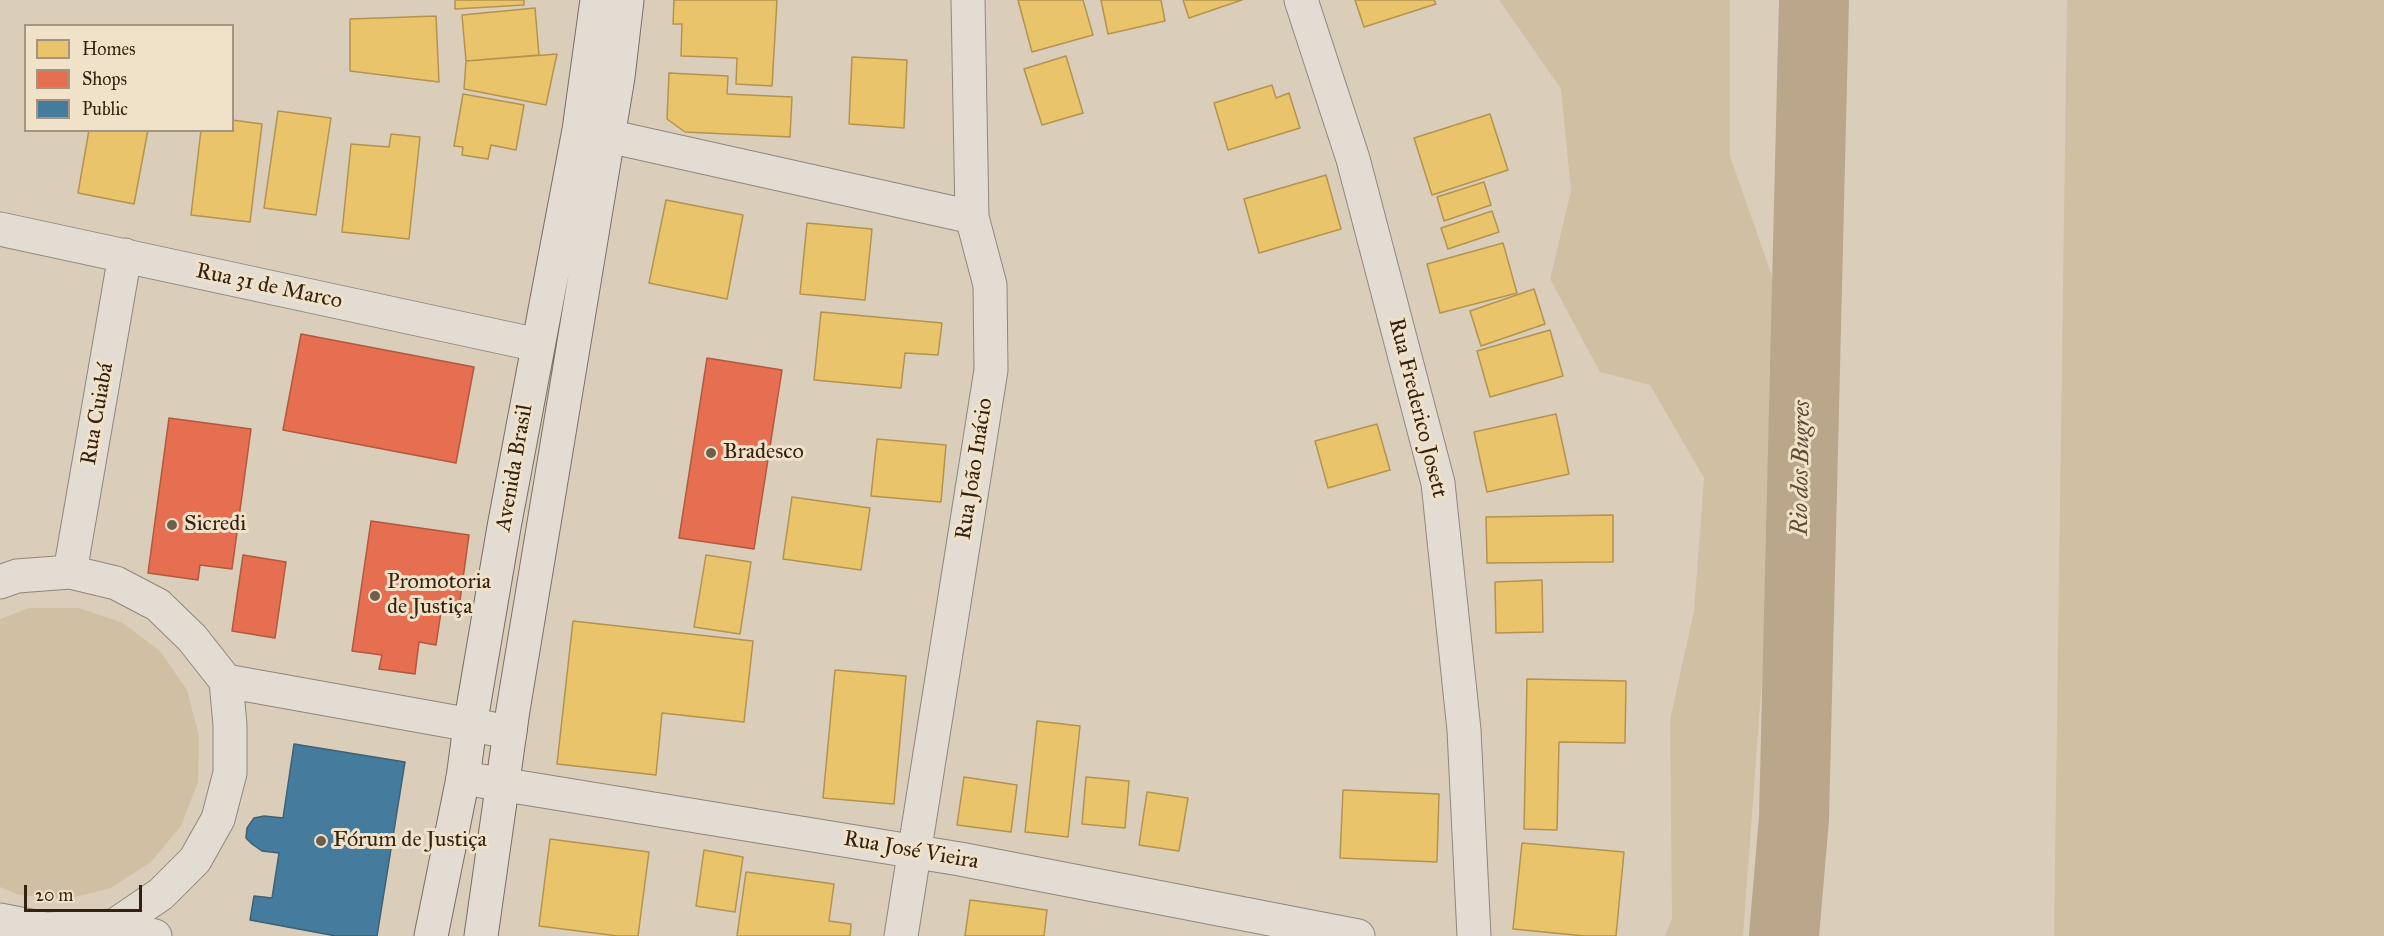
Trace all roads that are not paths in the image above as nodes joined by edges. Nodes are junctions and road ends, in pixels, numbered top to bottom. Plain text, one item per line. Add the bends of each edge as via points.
1 (597, 0) edge
2 (627, 0) edge
3 (968, 0) edge
4 (1301, 0) edge
5 (594, 133) junction
6 (972, 217) junction
7 (0, 230) edge
8 (125, 255) junction
9 (538, 345) junction
10 (70, 572) junction
11 (0, 582) edge
12 (226, 681) junction
13 (470, 726) junction
14 (510, 732) junction
15 (463, 778) junction
16 (503, 784) junction
17 (914, 851) junction
18 (114, 926) junction
19 (5, 927) edge
20 (155, 936) edge
21 (431, 936) edge
22 (481, 936) edge
23 (901, 936) edge
24 (1358, 936) edge
25 (1474, 936) edge

1 - 5 street, Avenida Brasil
2 - 5 street, Avenida Brasil
3 - 6 street, Rua João Inácio
4 - 25 street, Rua Frederico Josett via 1353,159 1438,483 1464,730
5 - 6 street
5 - 9 street, Avenida Brasil
5 - 14 street, Avenida Brasil
6 - 17 street, Rua João Inácio via 990,285 991,370
7 - 8 street, Rua 31 de Marco
8 - 9 street, Rua 31 de Marco
8 - 10 street, Rua Cuiabá
9 - 13 street, Avenida Brasil
10 - 11 street via 17,576
10 - 12 street via 116,583 158,605 192,638
12 - 13 street
12 - 18 street via 230,773 218,819 195,860 161,894
13 - 14 street
13 - 15 street, Avenida Brasil
14 - 16 street, Avenida Brasil
15 - 16 street, Rua José Vieira
15 - 21 street, Avenida Brasil
16 - 17 street, Rua José Vieira
16 - 22 street, Avenida Brasil
17 - 23 street, Rua João Inácio
17 - 24 street, Rua José Vieira
18 - 19 street
18 - 20 street

